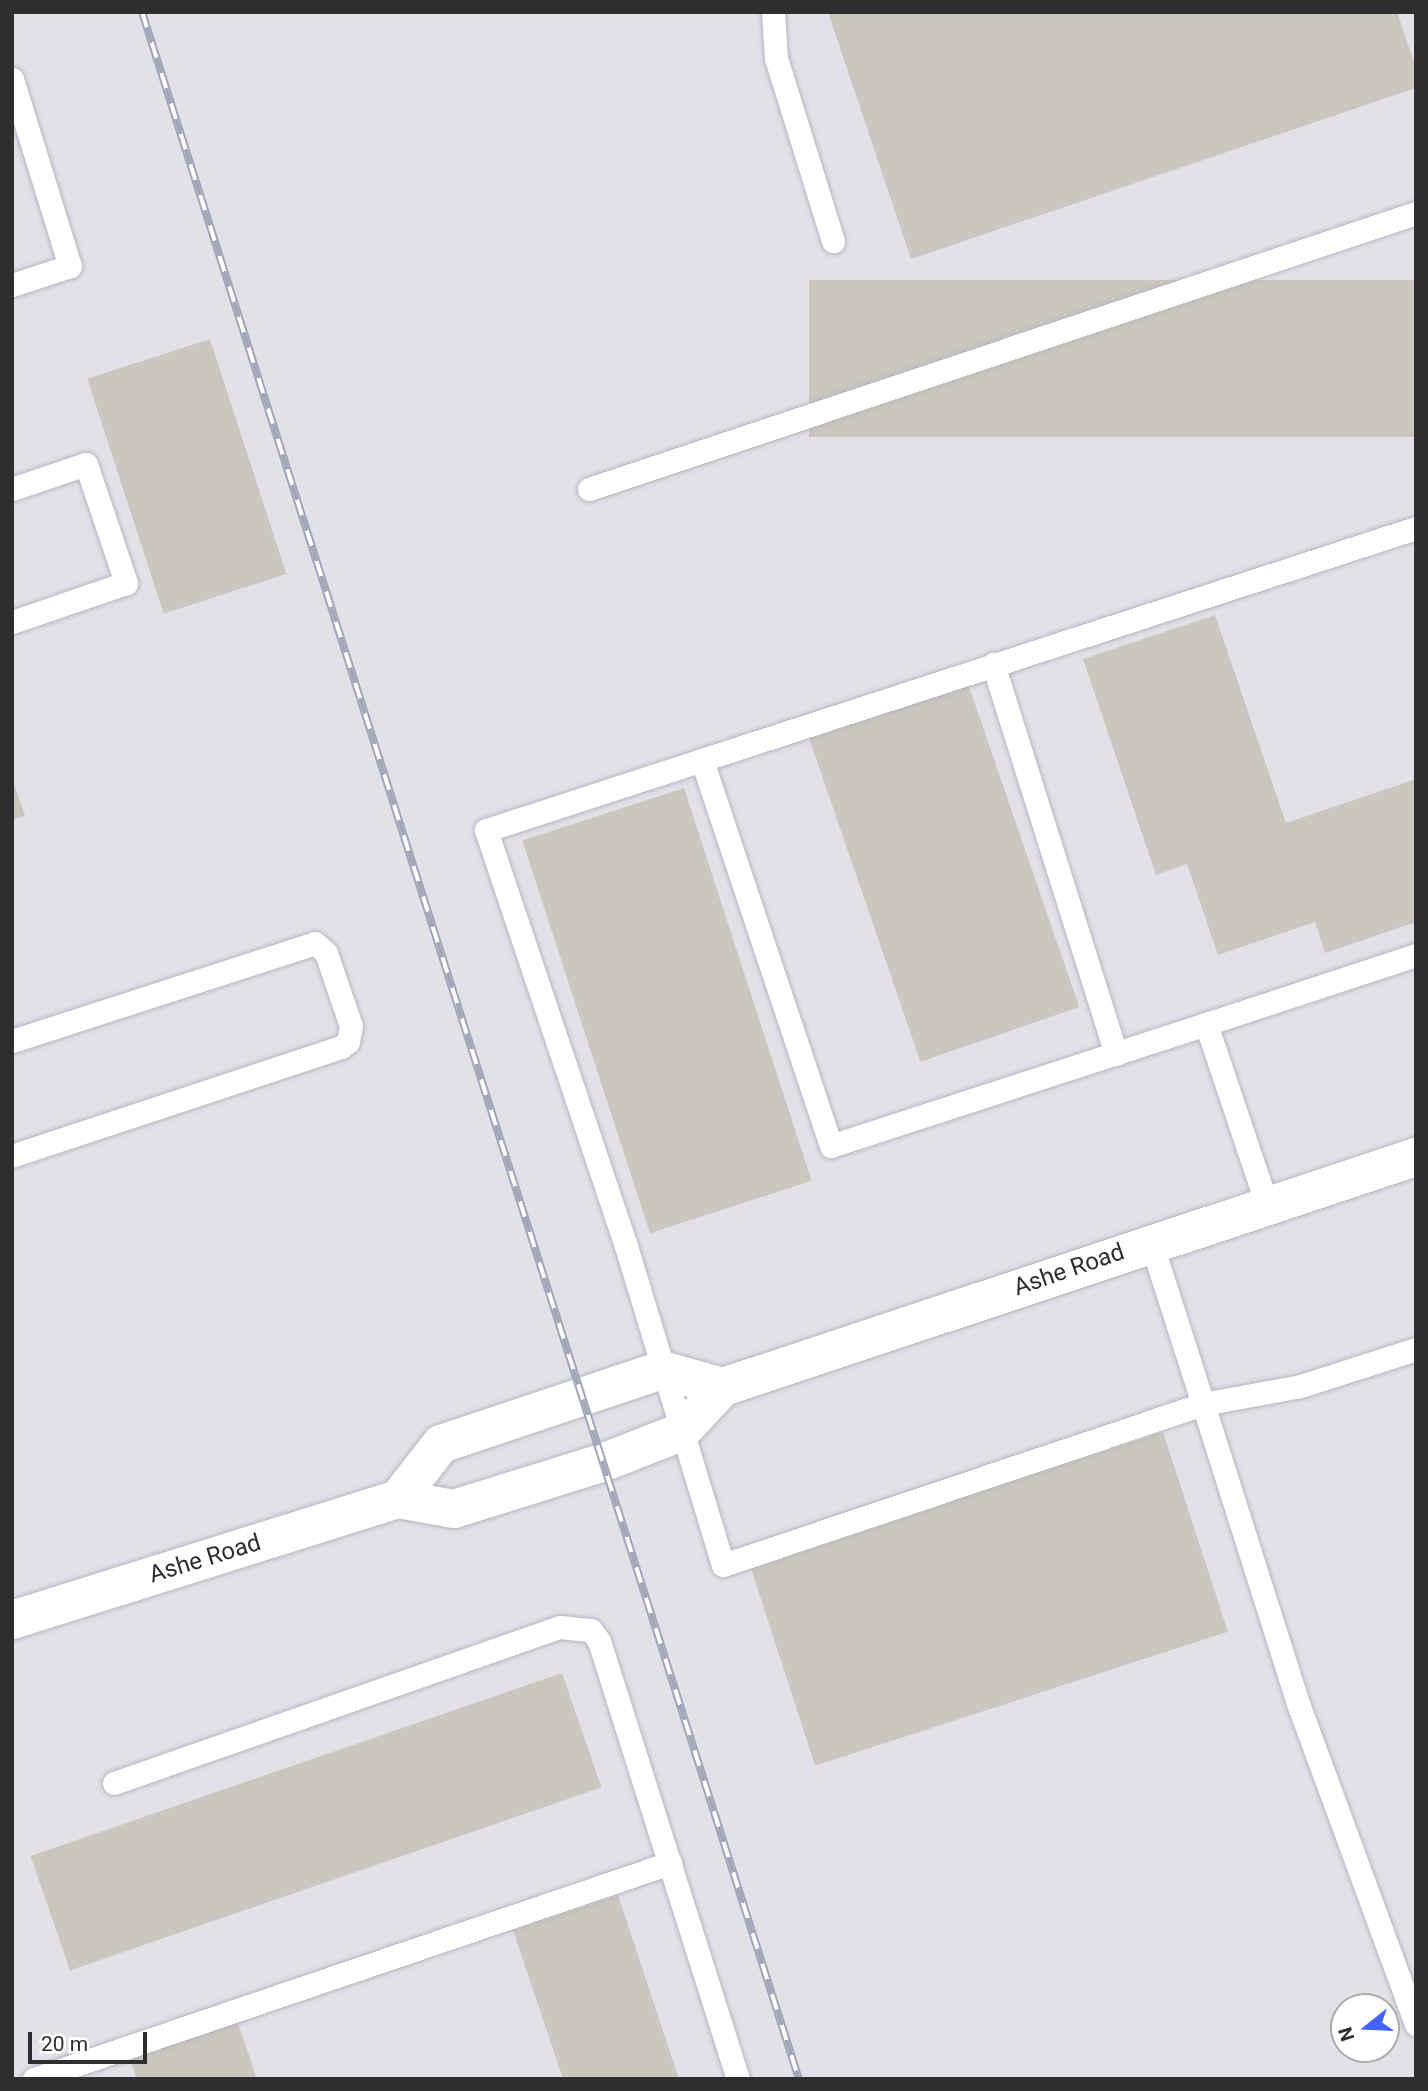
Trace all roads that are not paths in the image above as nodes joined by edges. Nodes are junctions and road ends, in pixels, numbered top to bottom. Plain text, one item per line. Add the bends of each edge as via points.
1 (772, 12) edge
2 (12, 79) edge
3 (1416, 213) edge
4 (833, 241) dead end
5 (12, 285) edge
6 (12, 489) edge
7 (589, 489) dead end
8 (1416, 528) edge
9 (12, 622) edge
10 (993, 664) junction
11 (702, 760) junction
12 (1416, 955) edge
13 (1206, 1024) junction
14 (12, 1041) edge
15 (1116, 1054) junction
16 (12, 1156) edge
17 (1416, 1157) edge
18 (1267, 1205) junction
19 (1151, 1242) junction
20 (1416, 1349) edge
21 (662, 1370) junction
22 (723, 1387) junction
23 (1203, 1404) junction
24 (681, 1432) junction
25 (398, 1499) junction
26 (12, 1620) edge
27 (114, 1783) dead end
28 (670, 1863) junction
29 (1416, 2024) edge
30 (68, 2074) edge
31 (34, 2079) edge
32 (738, 2079) edge

1 - 4 lane via 776,58
2 - 5 lane via 70,266
3 - 7 lane
6 - 9 lane via 86,464 126,583
8 - 10 lane
10 - 11 lane
10 - 15 lane
11 - 15 lane via 831,1146
11 - 21 lane via 486,830 626,1246
12 - 13 lane
13 - 15 lane
13 - 18 lane
14 - 16 lane via 315,943 326,953 351,1026 348,1042 341,1047
17 - 18 street, Ashe Road
18 - 19 street, Ashe Road
19 - 22 street, Ashe Road
19 - 23 lane
20 - 23 lane via 1301,1386
21 - 22 street
21 - 24 lane
21 - 25 street via 440,1444
22 - 24 street, Ashe Road
23 - 24 lane via 723,1565
23 - 29 lane via 1298,1706
24 - 25 street, Ashe Road via 602,1464 454,1509
25 - 26 street, Ashe Road
27 - 28 lane via 560,1627 576,1626 591,1630 599,1641
28 - 30 lane
28 - 32 lane
30 - 31 lane

